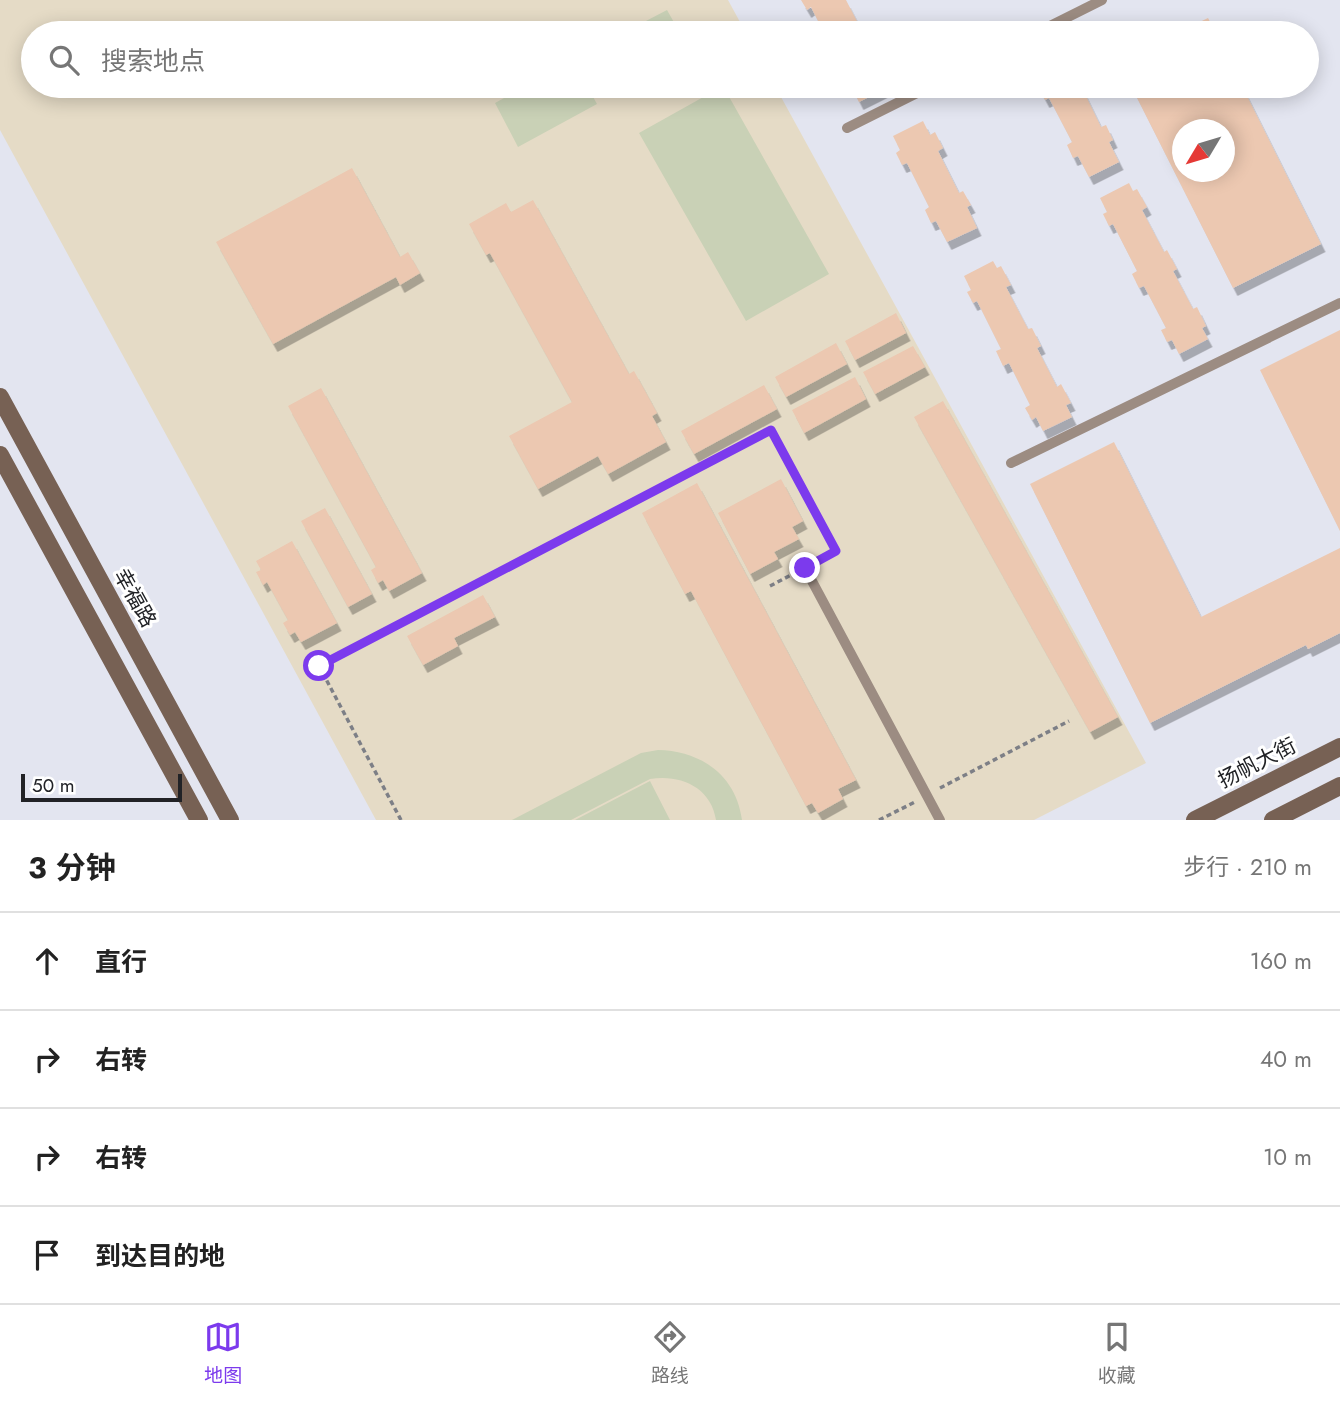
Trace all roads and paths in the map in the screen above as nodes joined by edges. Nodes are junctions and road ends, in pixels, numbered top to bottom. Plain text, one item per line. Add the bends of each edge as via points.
1 (1101, 0) edge
2 (1060, 21) edge
3 (908, 98) edge
4 (847, 128) dead end
5 (1340, 303) edge
6 (0, 397) edge
7 (0, 454) edge
8 (1011, 463) dead end
9 (805, 568) junction
10 (770, 586) dead end
11 (1069, 721) dead end
12 (1340, 747) edge
13 (1340, 786) edge
14 (927, 795) junction
15 (199, 820) edge
16 (230, 820) edge
17 (401, 820) edge
18 (879, 820) edge
19 (940, 820) edge
20 (1195, 820) edge
21 (1273, 820) edge

1 - 2 lane
3 - 4 lane
5 - 8 lane
6 - 16 street, 幸福路
7 - 15 street
9 - 10 path
9 - 14 lane
9 - 17 path via 836,551 771,430 319,666
11 - 14 path
12 - 20 street, 扬帆大街
13 - 21 street
14 - 18 path
14 - 19 lane

